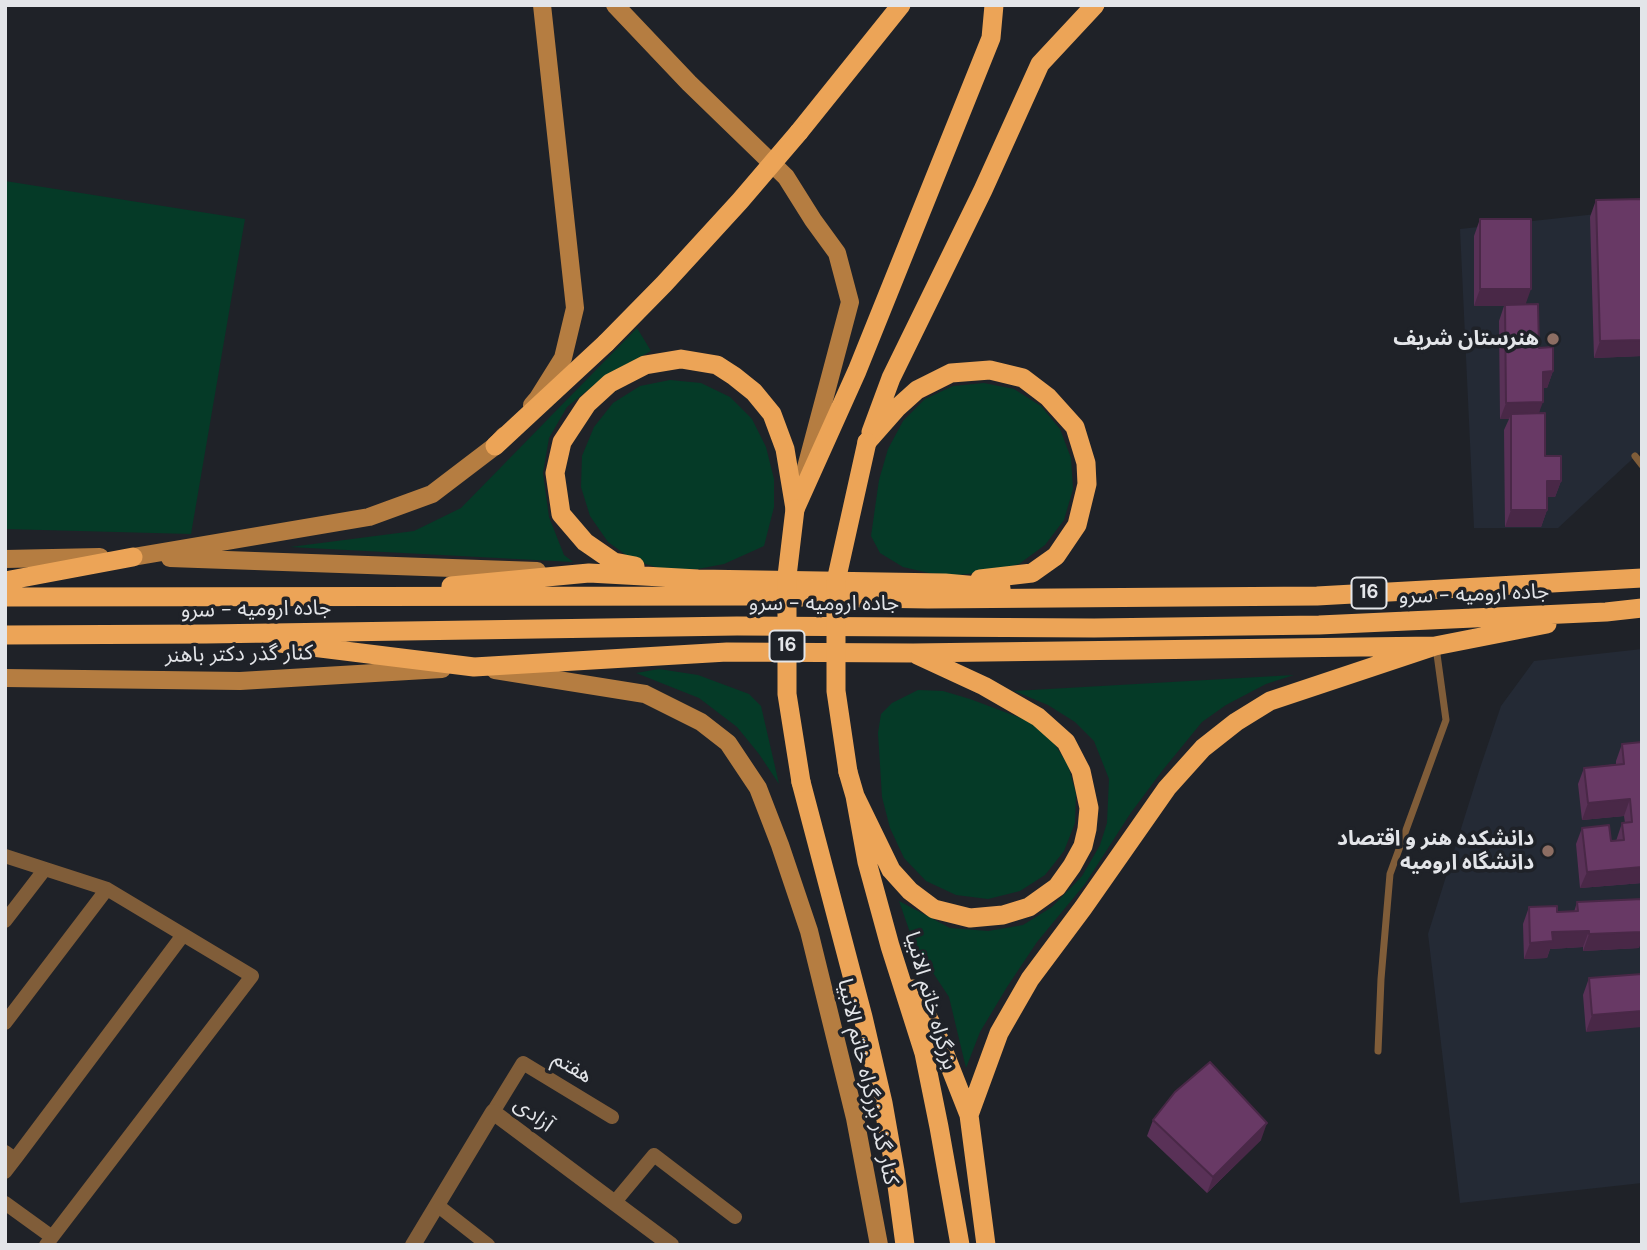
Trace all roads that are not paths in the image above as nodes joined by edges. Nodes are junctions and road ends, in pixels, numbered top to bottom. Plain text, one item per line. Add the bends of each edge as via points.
1 (542, 5) edge
2 (615, 5) edge
3 (901, 5) edge
4 (994, 5) edge
5 (1095, 5) edge
6 (867, 442) junction
7 (495, 446) junction
8 (1635, 456) dead end
9 (1642, 465) edge
10 (795, 509) junction
11 (133, 557) junction
12 (5, 559) edge
13 (589, 573) junction
14 (698, 579) junction
15 (1642, 579) edge
16 (5, 580) edge
17 (945, 583) junction
18 (5, 597) edge
19 (321, 597) junction
20 (1095, 598) junction
21 (1642, 608) edge
22 (1606, 612) junction
23 (206, 634) junction
24 (5, 635) edge
25 (1435, 646) junction
26 (913, 653) junction
27 (474, 667) junction
28 (5, 678) edge
29 (855, 796) junction
30 (5, 856) edge
31 (45, 869) junction
32 (107, 889) junction
33 (5, 920) edge
34 (808, 931) joint
35 (183, 935) junction
36 (890, 946) junction
37 (5, 1023) edge
38 (1378, 1051) dead end
39 (494, 1112) junction
40 (969, 1115) junction
41 (612, 1117) dead end
42 (10, 1156) edge
43 (5, 1172) edge
44 (5, 1203) edge
45 (614, 1203) junction
46 (437, 1205) junction
47 (735, 1217) dead end
48 (49, 1241) edge
49 (413, 1245) edge
50 (488, 1245) edge
51 (671, 1245) edge
52 (879, 1245) edge
53 (905, 1245) edge
54 (960, 1245) edge
55 (986, 1245) edge

1 - 7 main road via 575,308 563,358 538,398
2 - 10 main road via 786,177 837,253 849,302
3 - 7 highway, bridge via 721,222 606,343
4 - 10 highway via 992,37 857,371
5 - 6 highway, بزرگراه خاتم الانبیا via 1040,64 891,378
6 - 17 highway via 917,390 951,373 990,370 1023,378 1075,427 1087,484 1077,525 1056,556 1032,573
6 - 29 highway, بزرگراه خاتم الانبیا, bridge via 836,581 836,691
7 - 11 main road via 432,494 369,517
8 - 9 lane
10 - 14 highway via 785,449 772,414 734,376 717,365 681,359 645,365 610,383 587,404 562,442 555,473 561,514 585,542 614,562
10 - 53 highway, 16, bridge via 787,576 787,694 801,782 883,1103
11 - 12 main road
11 - 13 main road
11 - 16 highway
13 - 14 highway
13 - 19 highway
14 - 17 highway
15 - 20 highway, جاده ارومیه - سرو / 16 via 1317,596
17 - 20 highway
18 - 19 highway, جاده ارومیه - سرو
19 - 20 highway, جاده ارومیه - سرو / 16
21 - 22 highway, جاده ارومیه - سرو
22 - 23 highway, جاده ارومیه - سرو via 1319,625 737,626
22 - 25 highway
23 - 24 highway, جاده ارومیه - سرو
23 - 27 highway
25 - 26 highway
25 - 38 lane via 1446,720 1390,874
25 - 40 highway via 1270,701 1203,748 1167,788 1030,979 999,1033
26 - 27 highway via 727,652
26 - 29 highway via 1038,717 1066,742 1082,771 1089,808 1083,846 1058,887 1030,907 970,918 934,909 904,884 891,870
27 - 28 main road, کنار گذر دکتر باهنر via 240,681
27 - 34 main road, کنار گذر دکتر باهنر via 645,694 701,722 728,743 758,788
29 - 36 highway, بزرگراه خاتم الانبیا
30 - 31 street
31 - 32 street
31 - 33 street
32 - 35 street
32 - 37 street
34 - 52 main road, کنار گذر بزرگراه خاتم الانبیا via 855,1118
35 - 42 street
35 - 48 street via 252,976
36 - 40 highway via 939,1039
36 - 54 highway, بزرگراه خاتم الانبیا via 924,1054
39 - 41 street, هفتم via 523,1063
39 - 45 street, آزادی
39 - 46 street, آزادی
40 - 55 highway
42 - 43 street
44 - 48 street
45 - 47 street via 654,1155
45 - 51 street, آزادی
46 - 49 street, آزادی
46 - 50 street

